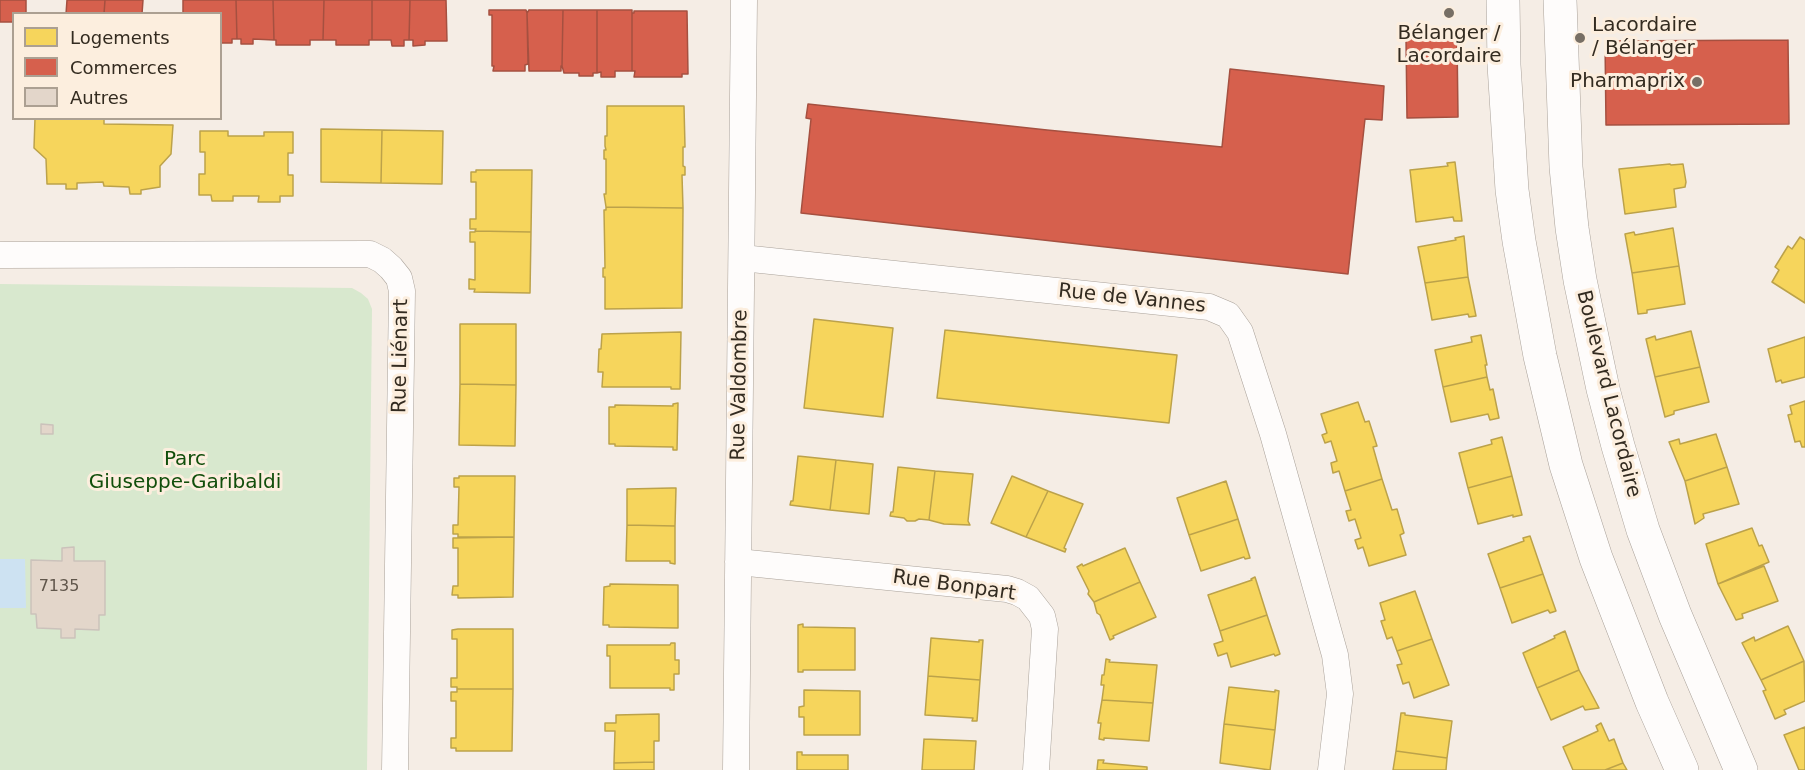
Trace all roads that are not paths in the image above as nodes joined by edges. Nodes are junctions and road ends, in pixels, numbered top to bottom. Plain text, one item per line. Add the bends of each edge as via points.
1 (744, 0) edge
2 (1503, 0) edge
3 (1560, 0) edge
4 (0, 255) edge
5 (742, 258) junction
6 (738, 562) junction
7 (395, 770) edge
8 (736, 770) edge
9 (1036, 770) edge
10 (1331, 770) edge
11 (1682, 770) edge
12 (1741, 770) edge

1 - 5 street, Rue Valdombre
2 - 11 main road via 1512,190 1540,356 1566,465 1589,538
3 - 12 main road, Boulevard Lacordaire via 1572,228 1603,389 1643,530
4 - 7 street, Rue Liénart via 370,254 392,267 402,291
5 - 6 street, Rue Valdombre
5 - 10 street, Rue de Vannes via 1209,307 1228,315 1240,332 1273,434 1335,655 1340,694
6 - 8 street, Rue Valdombre
6 - 9 street, Rue Bonpart via 1006,589 1028,598 1042,616 1045,629

